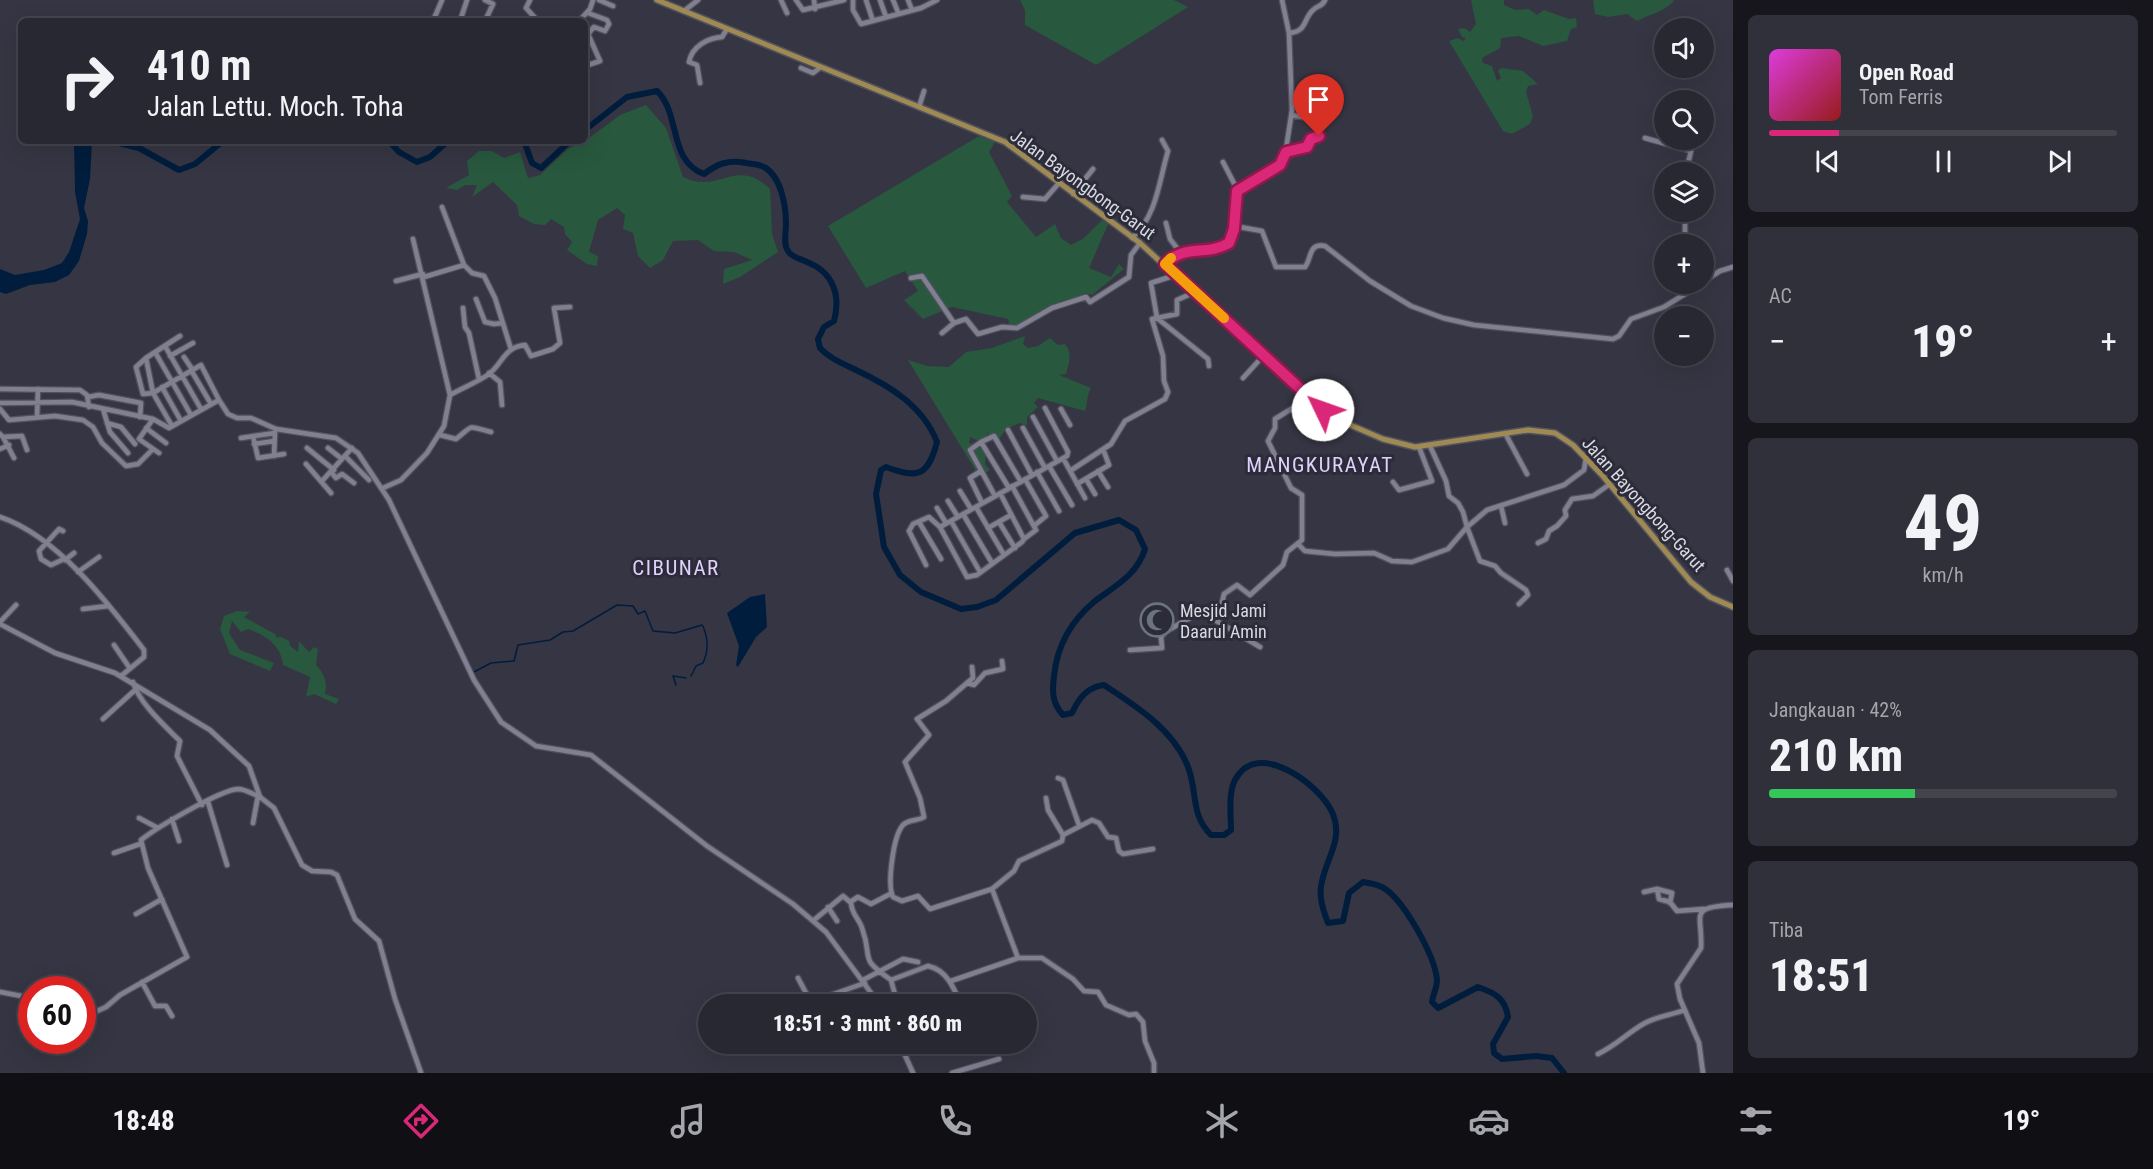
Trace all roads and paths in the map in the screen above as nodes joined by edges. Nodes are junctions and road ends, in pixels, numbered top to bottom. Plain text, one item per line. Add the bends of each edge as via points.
1 (442, 0) edge
2 (467, 0) edge
3 (485, 0) edge
4 (530, 0) edge
5 (593, 0) edge
6 (599, 0) edge
7 (657, 0) edge
8 (698, 0) edge
9 (781, 0) edge
10 (796, 0) edge
11 (814, 0) edge
12 (844, 0) edge
13 (853, 0) edge
14 (866, 0) edge
15 (880, 0) edge
16 (893, 0) edge
17 (908, 0) edge
18 (937, 0) edge
19 (1282, 0) edge
20 (1317, 0) edge
21 (1325, 0) edge
22 (925, 3) edge
23 (613, 6) dead end
24 (1318, 7) junction
25 (814, 9) junction
26 (912, 10) junction
27 (684, 11) junction
28 (898, 12) junction
29 (588, 13) junction
30 (787, 13) dead end
31 (886, 17) junction
32 (434, 18) edge
33 (461, 18) edge
34 (486, 18) edge
35 (535, 18) edge
36 (582, 18) edge
37 (873, 21) junction
38 (728, 29) junction
39 (1289, 33) junction
40 (588, 34) edge
41 (588, 34) edge
42 (588, 65) edge
43 (820, 67) junction
44 (801, 68) dead end
45 (700, 83) dead end
46 (1327, 86) dead end
47 (924, 91) dead end
48 (919, 107) junction
49 (1292, 115) junction
50 (1319, 136) dead end
51 (1646, 138) dead end
52 (1162, 140) dead end
53 (1286, 152) junction
54 (1223, 162) dead end
55 (1688, 162) edge
56 (1093, 169) dead end
57 (1059, 183) junction
58 (1238, 190) junction
59 (1073, 194) junction
60 (1023, 197) dead end
61 (442, 207) dead end
62 (1166, 222) dead end
63 (1234, 226) junction
64 (1132, 238) junction
65 (413, 239) dead end
66 (1140, 243) junction
67 (1180, 252) junction
68 (1165, 264) junction
69 (464, 265) junction
70 (1733, 267) edge
71 (1176, 275) junction
72 (1714, 275) edge
73 (424, 276) junction
74 (911, 278) dead end
75 (396, 281) dead end
76 (1195, 292) junction
77 (1682, 294) edge
78 (476, 299) dead end
79 (570, 307) dead end
80 (464, 308) dead end
81 (1157, 318) junction
82 (503, 322) junction
83 (954, 323) junction
84 (942, 333) dead end
85 (180, 336) dead end
86 (193, 343) dead end
87 (165, 346) junction
88 (511, 349) junction
89 (156, 352) junction
90 (1264, 355) junction
91 (170, 356) junction
92 (184, 357) dead end
93 (146, 358) junction
94 (1209, 366) dead end
95 (192, 370) junction
96 (489, 373) junction
97 (182, 376) junction
98 (1243, 378) dead end
99 (479, 379) junction
100 (172, 381) junction
101 (162, 387) junction
102 (0, 389) edge
103 (38, 389) junction
104 (153, 393) junction
105 (450, 395) junction
106 (88, 397) junction
107 (1309, 399) junction
108 (219, 400) junction
109 (72, 402) junction
110 (0, 403) edge
111 (36, 403) junction
112 (211, 404) junction
113 (502, 405) dead end
114 (89, 407) junction
115 (159, 407) junction
116 (1045, 408) dead end
117 (0, 409) edge
118 (103, 409) junction
119 (201, 409) junction
120 (1061, 409) dead end
121 (191, 415) junction
122 (72, 416) junction
123 (1066, 416) junction
124 (37, 417) junction
125 (140, 417) junction
126 (1033, 417) dead end
127 (153, 419) junction
128 (181, 421) junction
129 (107, 423) junction
130 (1053, 423) junction
131 (1070, 424) dead end
132 (172, 426) junction
133 (146, 428) junction
134 (1023, 428) dead end
135 (1008, 430) dead end
136 (275, 431) junction
137 (491, 432) dead end
138 (1505, 433) junction
139 (1, 435) edge
140 (440, 435) junction
141 (253, 436) junction
142 (241, 438) dead end
143 (137, 441) junction
144 (274, 441) junction
145 (981, 442) junction
146 (166, 443) dead end
147 (254, 444) junction
148 (9, 445) junction
149 (1419, 447) junction
150 (1430, 447) junction
151 (308, 448) dead end
152 (328, 448) dead end
153 (352, 448) junction
154 (0, 449) edge
155 (153, 449) junction
156 (1103, 449) junction
157 (27, 450) dead end
158 (128, 453) junction
159 (159, 453) dead end
160 (284, 454) dead end
161 (274, 456) junction
162 (14, 458) dead end
163 (344, 458) junction
164 (1586, 458) junction
165 (1060, 460) junction
166 (122, 463) junction
167 (306, 464) dead end
168 (1047, 467) junction
169 (332, 471) junction
170 (981, 471) junction
171 (1070, 471) junction
172 (1098, 471) junction
173 (1035, 474) junction
174 (1527, 474) dead end
175 (336, 478) junction
176 (1086, 479) junction
177 (369, 480) dead end
178 (1023, 480) junction
179 (322, 481) junction
180 (1393, 482) dead end
181 (354, 483) dead end
182 (1077, 484) junction
183 (1610, 484) junction
184 (340, 485) dead end
185 (1010, 487) junction
186 (1108, 487) dead end
187 (383, 488) junction
188 (960, 491) dead end
189 (331, 493) dead end
190 (1095, 494) dead end
191 (997, 495) junction
192 (1085, 498) dead end
193 (948, 501) dead end
194 (982, 503) junction
195 (1072, 505) dead end
196 (1501, 506) junction
197 (937, 508) dead end
198 (973, 508) junction
199 (1059, 511) dead end
200 (961, 515) junction
201 (1011, 515) junction
202 (0, 517) edge
203 (919, 522) junction
204 (948, 522) junction
205 (999, 522) junction
206 (1504, 523) dead end
207 (1035, 525) junction
208 (940, 527) junction
209 (1467, 527) junction
210 (988, 528) junction
211 (63, 531) dead end
212 (1024, 539) junction
213 (1538, 543) dead end
214 (46, 544) junction
215 (1298, 544) junction
216 (1015, 548) junction
217 (74, 553) dead end
218 (1004, 555) junction
219 (99, 557) dead end
220 (64, 559) junction
221 (941, 559) dead end
222 (992, 563) junction
223 (926, 565) dead end
224 (1727, 570) dead end
225 (78, 572) junction
226 (980, 572) junction
227 (1733, 581) edge
228 (1519, 604) dead end
229 (16, 605) dead end
230 (108, 606) junction
231 (1733, 607) edge
232 (84, 609) dead end
233 (1208, 610) junction
234 (0, 623) edge
235 (114, 645) dead end
236 (1260, 647) dead end
237 (1130, 650) dead end
238 (1002, 661) dead end
239 (129, 667) junction
240 (972, 667) dead end
241 (121, 675) junction
242 (133, 682) junction
243 (968, 682) junction
244 (135, 690) junction
245 (103, 719) dead end
246 (1058, 778) dead end
247 (259, 796) junction
248 (1046, 798) dead end
249 (208, 802) junction
250 (202, 805) junction
251 (139, 818) dead end
252 (172, 819) junction
253 (253, 823) dead end
254 (1079, 825) junction
255 (158, 828) junction
256 (1063, 835) junction
257 (179, 841) dead end
258 (140, 844) junction
259 (1153, 849) dead end
260 (114, 853) dead end
261 (227, 865) dead end
262 (992, 889) junction
263 (1657, 889) junction
264 (1644, 892) dead end
265 (890, 894) junction
266 (162, 900) junction
267 (851, 902) junction
268 (1670, 903) junction
269 (1733, 904) edge
270 (828, 907) junction
271 (1704, 909) junction
272 (136, 914) dead end
273 (814, 920) junction
274 (837, 921) dead end
275 (1018, 958) junction
276 (918, 962) dead end
277 (877, 972) junction
278 (798, 978) dead end
279 (891, 980) junction
280 (951, 981) junction
281 (142, 982) junction
282 (864, 982) junction
283 (0, 992) edge
284 (873, 994) edge
285 (895, 994) edge
286 (956, 994) edge
287 (18, 995) edge
288 (1685, 1010) junction
289 (96, 1012) edge
290 (172, 1016) dead end
291 (904, 1054) edge
292 (1598, 1054) dead end
293 (999, 1059) dead end
294 (422, 1073) edge
295 (913, 1073) edge
296 (952, 1073) edge
297 (1154, 1073) edge
298 (1704, 1073) edge

1 - 32 street
2 - 33 street
3 - 34 street via 493,3
4 - 35 street via 526,8
5 - 29 street
6 - 23 street
7 - 27 main road, Jalan Bayongbong-Garut
8 - 27 street
9 - 30 street
10 - 25 street via 802,10
11 - 25 street
12 - 25 street
13 - 37 street via 858,23
14 - 37 street
15 - 31 street
16 - 28 street
17 - 26 street
18 - 22 street
19 - 39 street
20 - 24 street
21 - 24 street
22 - 26 street
24 - 39 street via 1300,31
26 - 28 street
27 - 38 main road, Jalan Bayongbong-Garut
28 - 31 street
29 - 36 street
29 - 41 street via 609,24 605,31 594,27
31 - 37 street
38 - 43 main road, Jalan Bayongbong-Garut
38 - 45 street via 722,37 698,46 690,57 689,62 696,64
39 - 49 street
40 - 42 street via 600,61
43 - 44 street via 813,73
43 - 48 main road, Jalan Bayongbong-Garut
46 - 49 street via 1329,111
47 - 48 street
48 - 57 main road, Jalan Bayongbong-Garut via 1005,142
49 - 53 street
50 - 53 street via 1311,139 1307,147
51 - 55 street via 1691,151
52 - 64 street via 1168,151 1159,187 1148,221
53 - 58 street via 1280,165
54 - 58 street
56 - 59 street
57 - 59 main road, Jalan Bayongbong-Garut
57 - 60 street via 1045,199
58 - 63 street
59 - 64 main road, Jalan Bayongbong-Garut
61 - 69 street
62 - 67 street via 1170,239
63 - 67 street via 1226,245
63 - 77 street via 1262,231 1276,267 1305,267 1311,250 1321,245 1411,306 1474,325 1613,339 1631,320
64 - 66 main road, Jalan Bayongbong-Garut
65 - 73 street
66 - 68 main road, Jalan Bayongbong-Garut
66 - 83 street via 1131,255 1131,276 1090,302 1086,297 1071,300 1014,328 978,334 966,320
67 - 68 street
68 - 71 main road, Jalan Bayongbong-Garut
69 - 73 street
69 - 82 street via 466,270 486,279
70 - 72 street
71 - 76 main road, Jalan Bayongbong-Garut
71 - 81 street via 1151,283
73 - 75 street
73 - 105 street
74 - 83 street via 922,276
76 - 81 street via 1177,300 1177,314
76 - 90 main road, Jalan Bayongbong-Garut
78 - 82 street via 485,322
79 - 88 street via 554,308 560,342 554,348 531,356 525,345
80 - 99 street
81 - 94 street via 1206,357
81 - 156 street via 1152,321 1163,356 1168,392 1165,399 1125,421 1111,444
82 - 88 street
83 - 84 street
85 - 87 street
86 - 91 street
87 - 89 street
87 - 91 street
88 - 96 street
89 - 93 street
89 - 100 street
90 - 98 street
90 - 107 main road, Jalan Bayongbong-Garut
91 - 97 street
92 - 95 street
93 - 104 street
93 - 104 street via 136,370 141,393
95 - 97 street
95 - 108 street via 201,365
95 - 112 street
96 - 99 street
96 - 113 street via 500,382
97 - 100 street
97 - 119 street
99 - 105 street
100 - 101 street
100 - 121 street
101 - 104 street
101 - 128 street
102 - 103 street
103 - 106 street via 80,390
103 - 111 street
104 - 115 street
105 - 140 street
106 - 114 street
106 - 125 street via 99,395 141,403
107 - 149 main road, Jalan Bayongbong-Garut via 1358,429 1397,444
107 - 215 street via 1275,419 1275,429 1268,441 1290,487 1303,497 1304,536
108 - 112 street
108 - 136 street via 232,416 251,418
109 - 111 street
109 - 114 street
109 - 122 street
110 - 111 street
111 - 124 street
112 - 119 street
114 - 118 street
115 - 127 street
115 - 132 street
116 - 130 street
117 - 124 street via 9,420
118 - 125 street
118 - 129 street
119 - 121 street
120 - 123 street
121 - 128 street
122 - 124 street
122 - 166 street via 91,424 102,443
123 - 130 street
123 - 131 street
125 - 127 street
126 - 165 street
127 - 132 street via 166,428
127 - 133 street
128 - 132 street
129 - 143 street via 121,427
129 - 158 street
130 - 165 street via 1068,452
133 - 143 street
133 - 146 street
134 - 168 street
135 - 173 street
136 - 141 street
136 - 144 street
136 - 153 street via 336,438
137 - 140 street via 474,426 463,430 456,439
138 - 150 main road, Jalan Bayongbong-Garut
138 - 164 main road, Jalan Bayongbong-Garut via 1545,430 1565,439
138 - 174 street
139 - 148 street
139 - 157 street via 22,435
140 - 187 street via 406,476
141 - 142 street
141 - 147 street
143 - 155 street
143 - 158 street
144 - 147 street
144 - 161 street
145 - 170 street via 970,450
145 - 178 street via 994,435
145 - 185 street
147 - 161 street via 258,458
148 - 154 street
148 - 162 street
149 - 150 main road, Jalan Bayongbong-Garut
149 - 180 street via 1432,481 1399,490
150 - 209 street via 1449,496 1458,502
151 - 169 street
152 - 163 street
153 - 163 street
153 - 187 street via 363,457
155 - 159 street
155 - 166 street via 134,466
156 - 171 street
156 - 172 street via 1110,463
158 - 166 street
160 - 161 street
163 - 169 street
163 - 177 street
164 - 183 main road, Jalan Bayongbong-Garut
164 - 196 street via 1584,470 1568,483
165 - 168 street
165 - 171 street
167 - 179 street
168 - 173 street
168 - 195 street
169 - 175 street
169 - 179 street
170 - 191 street
170 - 194 street via 970,478
171 - 182 street
172 - 176 street
172 - 186 street
173 - 178 street
173 - 199 street
175 - 181 street via 342,474
175 - 184 street
176 - 182 street
176 - 190 street
178 - 185 street
178 - 207 street via 1046,516
179 - 189 street
182 - 192 street
183 - 213 street via 1593,496 1572,499 1564,510 1566,516
183 - 231 main road, Jalan Bayongbong-Garut via 1691,582 1710,597
185 - 191 street
185 - 207 street
187 - 273 street via 491,710 518,736 546,749 591,755 707,846
188 - 198 street
191 - 194 street
191 - 201 street
193 - 200 street
194 - 198 street
196 - 206 street
196 - 209 street via 1487,510
197 - 204 street
198 - 200 street
198 - 210 street
200 - 204 street
200 - 222 street
201 - 205 street
201 - 212 street
202 - 214 street
203 - 208 street via 932,517
203 - 221 street
203 - 223 street via 909,531
204 - 208 street
204 - 226 street
205 - 210 street
205 - 216 street
207 - 212 street via 1036,530
208 - 226 street via 967,577
209 - 215 street via 1448,549 1412,562 1392,561 1374,553 1305,551
209 - 228 street via 1480,561 1495,566 1526,590 1528,595
210 - 218 street
211 - 214 street via 59,530
212 - 216 street
214 - 220 street
214 - 220 street via 39,551 41,559 53,565
215 - 233 street via 1287,552 1283,565 1250,595 1237,585 1224,594 1220,605
216 - 218 street
217 - 220 street
218 - 222 street
219 - 225 street
220 - 225 street
222 - 226 street
224 - 227 street
225 - 230 street
229 - 234 street
230 - 232 street
230 - 239 street via 146,652
233 - 236 street via 1215,620
233 - 237 street via 1165,632 1161,637 1162,648
234 - 241 street via 55,653
235 - 239 street
238 - 243 street via 1003,669 985,673 974,685
239 - 241 street
240 - 243 street via 973,678
241 - 242 street
242 - 244 street
242 - 247 street via 210,729 238,754 253,773
243 - 265 street via 917,719 929,735 905,762 921,798 924,817 907,822 897,835 889,873
244 - 245 street
244 - 250 street via 163,727 180,741 177,756
246 - 254 street via 1063,780
247 - 249 street via 236,789
247 - 253 street
247 - 294 street via 274,808 302,865 312,871 337,875 356,919 377,938
248 - 256 street via 1048,810
249 - 250 street
249 - 261 street
250 - 252 street
251 - 255 street
252 - 255 street
252 - 257 street
254 - 256 street
254 - 259 street via 1092,820 1099,823 1108,837 1116,837 1123,855
255 - 258 street
256 - 262 street via 1062,841 1019,861 1014,871
258 - 260 street
258 - 266 street
262 - 265 street via 930,909 918,896 899,901
262 - 275 street
263 - 264 street
263 - 268 street via 1659,899
263 - 268 street via 1671,893
265 - 267 street via 872,903 858,897
266 - 272 street
266 - 281 street via 186,957
267 - 270 street via 843,896
267 - 277 street via 852,913 863,930 868,961
268 - 271 street via 1677,911
269 - 271 street
270 - 273 street
270 - 274 street
271 - 288 street via 1698,924 1701,948 1677,984
273 - 282 street via 844,952
275 - 280 street
275 - 297 street via 1045,959 1084,991 1098,992 1106,1005 1136,1014 1144,1024
276 - 277 street via 903,959
277 - 279 street
277 - 282 street
278 - 282 street via 814,1001
279 - 280 street via 929,966
279 - 285 street
280 - 286 street
281 - 289 street
281 - 290 street via 155,1006 166,1006
282 - 284 street
283 - 287 street
288 - 292 street via 1645,1023
288 - 298 street via 1699,1043
291 - 295 street
293 - 296 street

